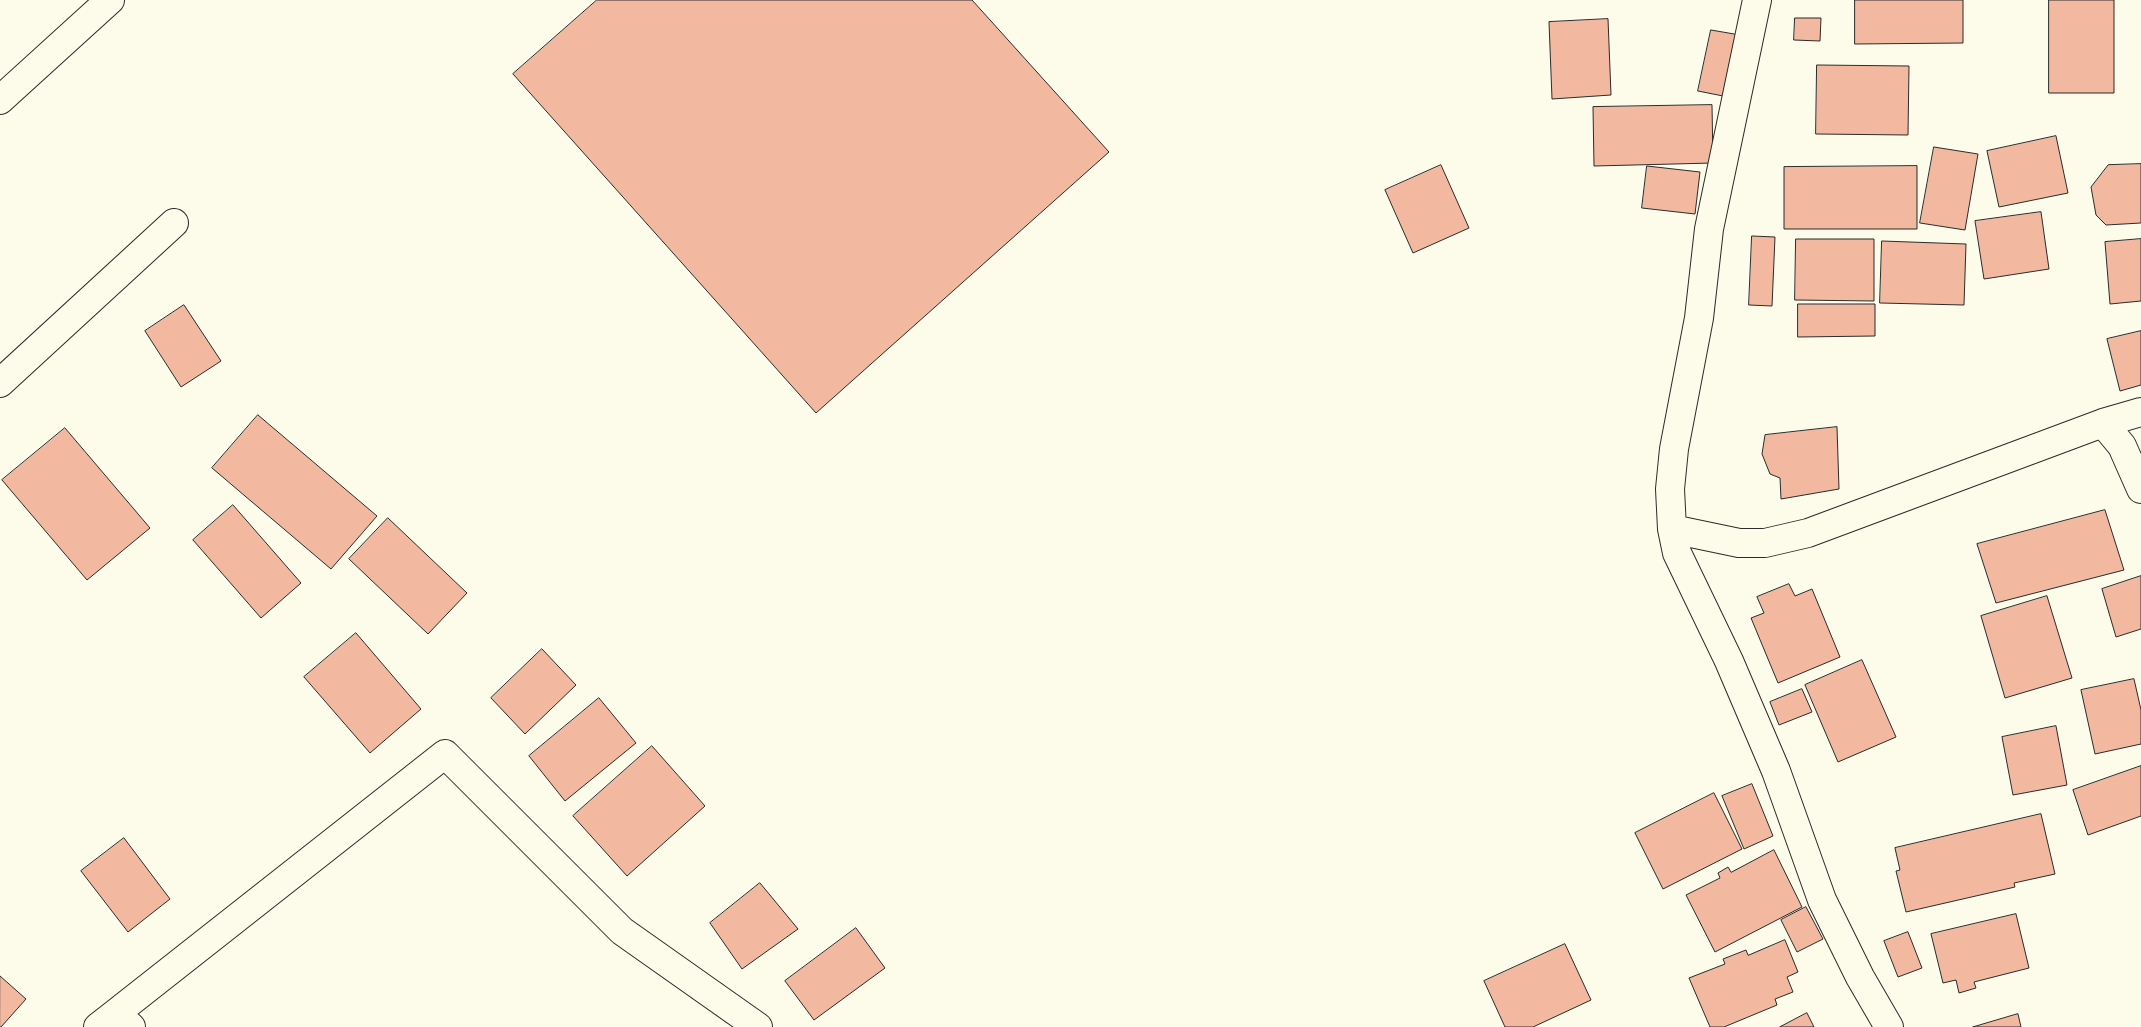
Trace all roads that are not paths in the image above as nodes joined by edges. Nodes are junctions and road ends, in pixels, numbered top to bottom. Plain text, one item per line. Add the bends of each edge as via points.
1 (110, 0) edge
2 (1757, 0) edge
3 (0, 100) edge
4 (174, 223) dead end
5 (0, 383) edge
6 (2141, 412) edge
7 (2103, 423) junction
8 (2141, 489) edge
9 (1672, 529) junction
10 (115, 1022) edge
11 (758, 1027) edge
12 (1889, 1027) edge

1 - 3 main road
2 - 9 main road via 1709,229 1699,318 1674,449 1670,489
4 - 5 main road
6 - 7 main road
7 - 8 main road via 2122,446
7 - 9 main road via 1808,533 1765,543 1739,543
9 - 12 main road via 1677,553 1729,660 1776,771 1822,900
10 - 11 main road via 445,754 622,931

